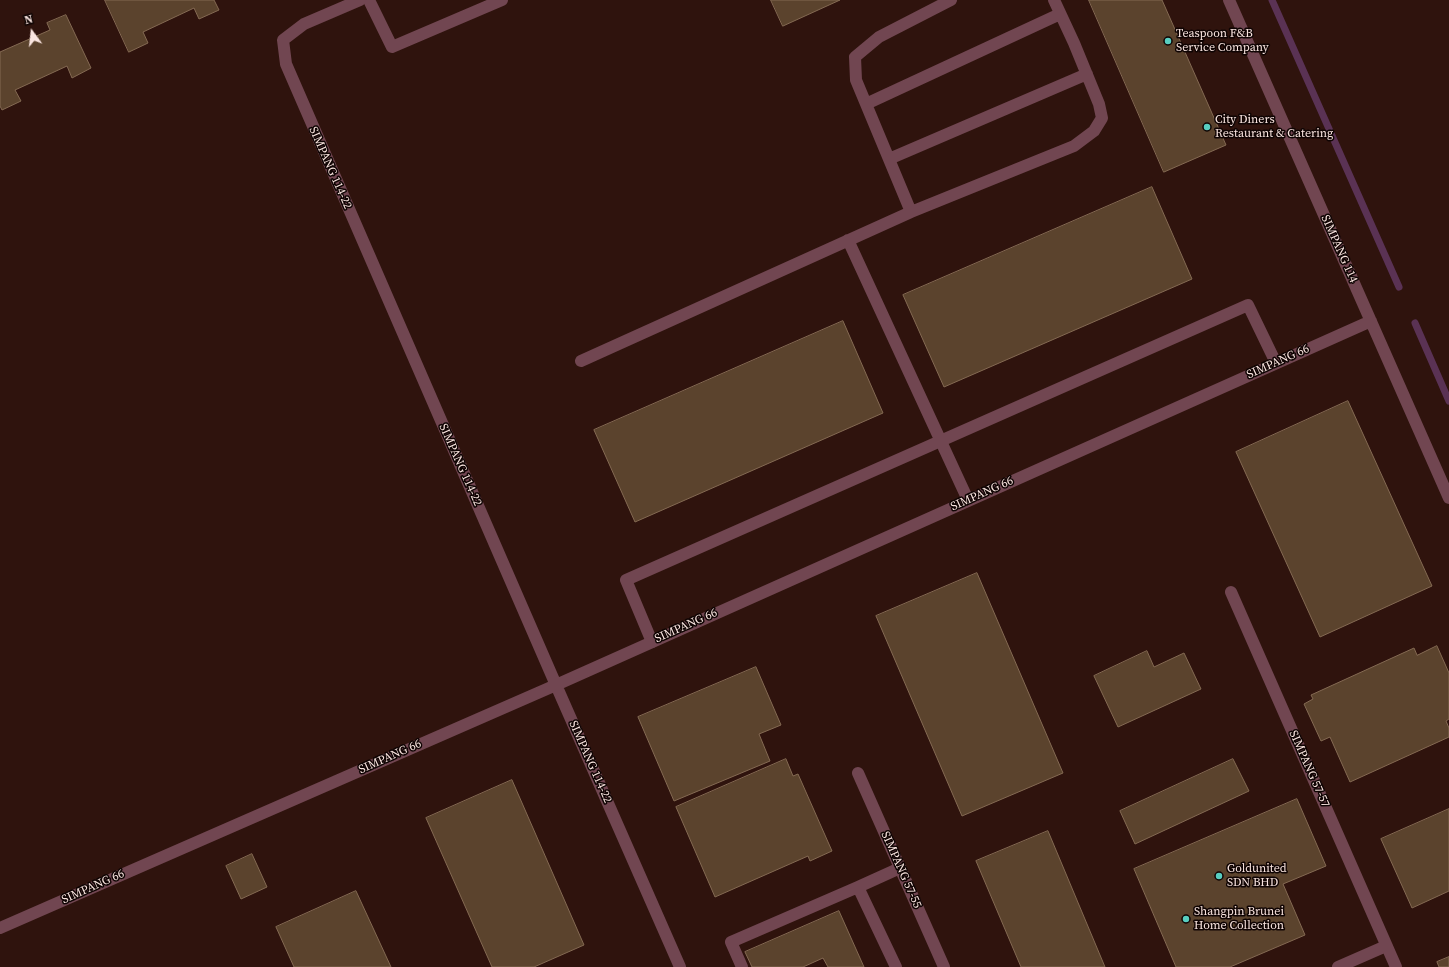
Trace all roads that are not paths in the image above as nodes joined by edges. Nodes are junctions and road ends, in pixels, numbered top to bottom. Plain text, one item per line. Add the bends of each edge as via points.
1 (360, 0) edge
2 (369, 0) edge
3 (502, 0) edge
4 (951, 0) edge
5 (1054, 0) edge
6 (1229, 0) edge
7 (1060, 14) junction
8 (1087, 74) junction
9 (866, 104) junction
10 (889, 159) junction
11 (911, 212) junction
12 (848, 240) junction
13 (1371, 320) junction
14 (581, 361) dead end
15 (1276, 363) junction
16 (940, 441) junction
17 (1449, 498) edge
18 (968, 500) junction
19 (1231, 592) dead end
20 (652, 642) junction
21 (556, 685) junction
22 (858, 773) dead end
23 (900, 868) junction
24 (858, 886) junction
25 (0, 928) edge
26 (1386, 946) junction
27 (680, 967) edge
28 (742, 967) edge
29 (896, 967) edge
30 (944, 967) edge
31 (1338, 967) edge
32 (1396, 967) edge

1 - 21 street, SIMPANG 114-22 via 304,24 283,40 286,64
2 - 3 street via 392,47
4 - 9 street via 879,37 855,57 856,80
5 - 7 street
6 - 13 street, SIMPANG 114
7 - 8 street
7 - 9 street
8 - 10 street
8 - 11 street via 1102,118 1094,131 1074,146
9 - 10 street
10 - 11 street
11 - 12 street
12 - 14 street
12 - 16 street
13 - 15 street, SIMPANG 66
13 - 17 street, SIMPANG 114
15 - 16 street via 1248,305
15 - 18 street, SIMPANG 66
16 - 18 street
16 - 20 street via 626,580
18 - 20 street, SIMPANG 66
19 - 26 street, SIMPANG 57-57
20 - 21 street, SIMPANG 66
21 - 25 street, SIMPANG 66
21 - 27 street, SIMPANG 114-22
22 - 23 street, SIMPANG 57-55
23 - 24 street
23 - 30 street, SIMPANG 57-55
24 - 28 street via 731,942
24 - 29 street
26 - 31 street
26 - 32 street, SIMPANG 57-57

